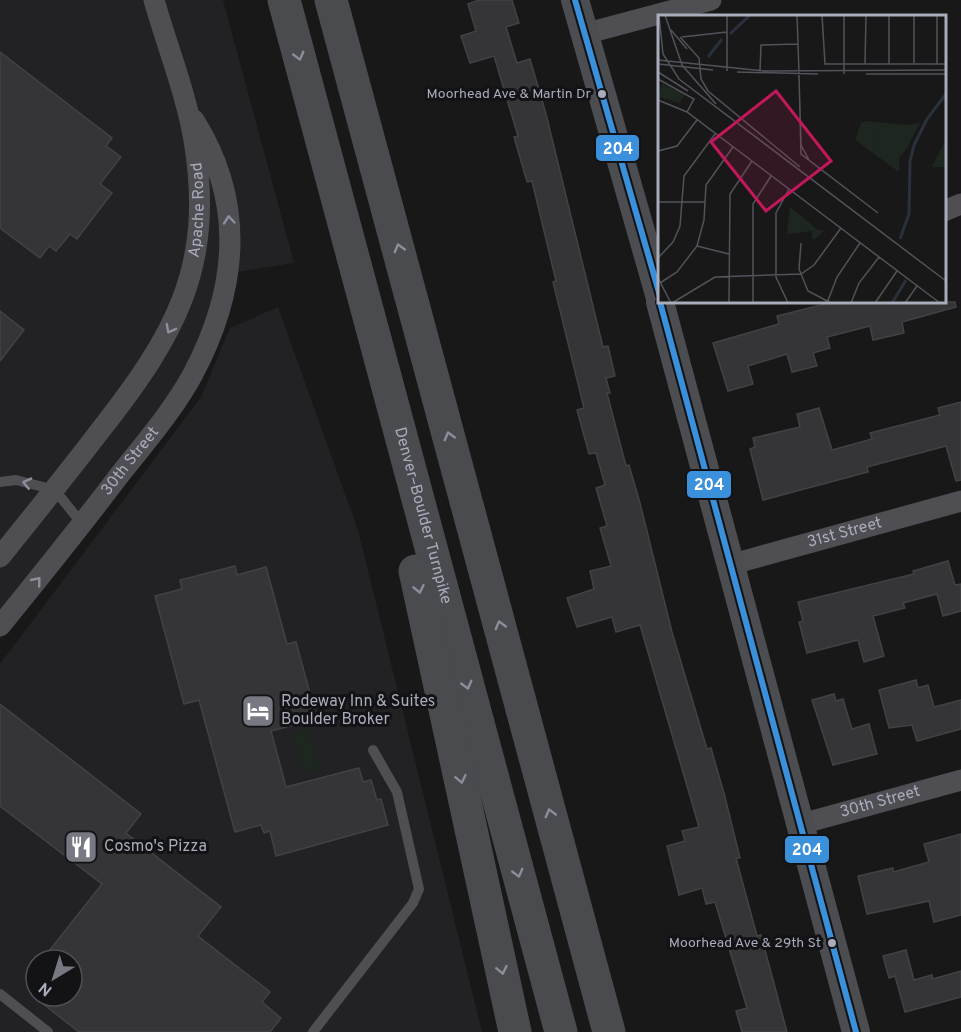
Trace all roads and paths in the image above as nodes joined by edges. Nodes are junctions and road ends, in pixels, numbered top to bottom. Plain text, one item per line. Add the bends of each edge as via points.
1 (154, 0) edge
2 (284, 0) edge
3 (331, 0) edge
4 (575, 0) edge
5 (711, 0) edge
6 (584, 34) junction
7 (187, 110) junction
8 (328, 162) junction
9 (961, 204) edge
10 (946, 212) edge
11 (227, 278) joint
12 (658, 292) edge
13 (661, 303) edge
14 (0, 482) edge
15 (55, 490) junction
16 (961, 501) edge
17 (82, 524) junction
18 (0, 557) edge
19 (729, 565) junction
20 (0, 626) edge
21 (374, 750) dead end
22 (961, 780) edge
23 (801, 824) junction
24 (559, 847) junction
25 (0, 994) edge
26 (48, 1032) edge
27 (313, 1032) edge
28 (516, 1032) edge
29 (561, 1032) edge
30 (609, 1032) edge
31 (617, 1032) edge
32 (856, 1032) edge

1 - 7 street, Apache Road
2 -> 8 highway, Denver–Boulder Turnpike
24 -> 3 highway
4 - 6 street
5 - 6 street
6 - 12 street
11 -> 7 street, Apache Road via 231,240 227,197 210,147
7 -> 15 street, Apache Road via 200,216 191,275 181,308 156,357
8 -> 28 highway
8 -> 29 highway, Denver–Boulder Turnpike
9 - 10 street
11 - 17 street, 30th Street via 193,373
13 - 19 street
15 -> 14 lane via 16,480
15 - 17 lane
15 - 18 street
16 - 19 street, 31st Street
20 -> 17 street, 30th Street
19 - 23 street
21 - 27 lane via 397,792 419,889 413,903
22 - 23 street, 30th Street
23 - 32 street
24 - 30 highway
24 - 31 highway
25 - 26 lane

